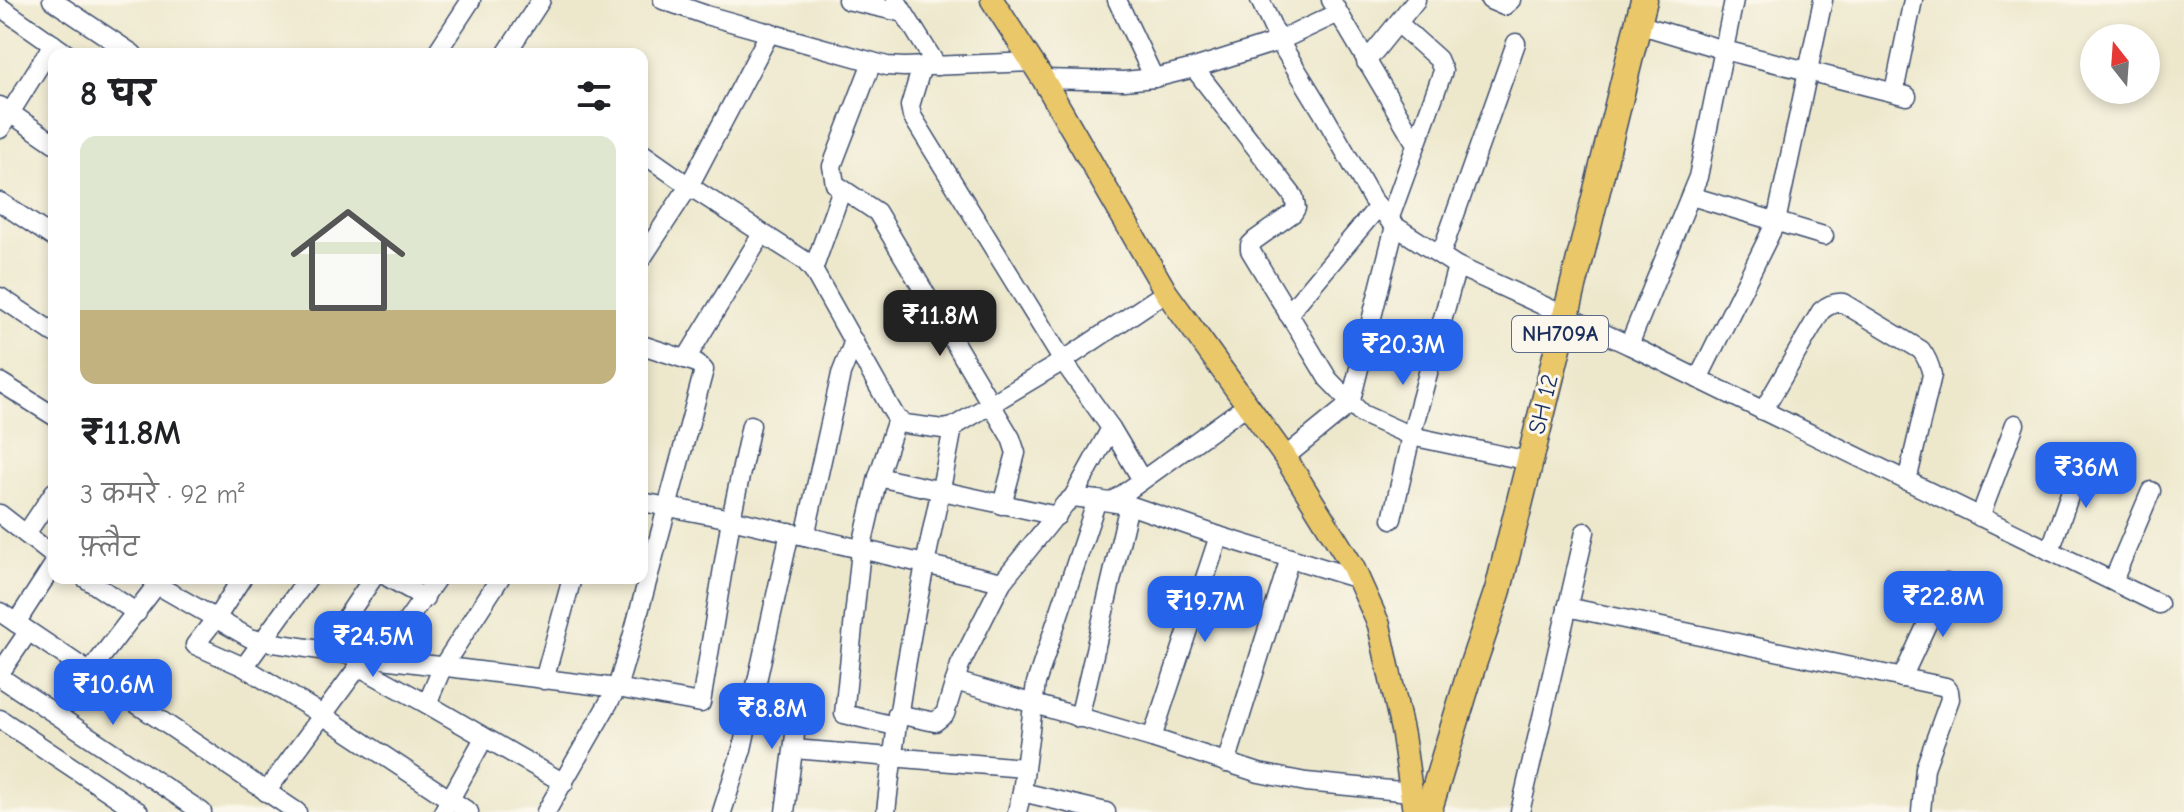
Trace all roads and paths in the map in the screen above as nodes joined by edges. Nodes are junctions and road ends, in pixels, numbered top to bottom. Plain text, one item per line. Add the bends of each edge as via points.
1 (52, 0) edge
2 (471, 0) edge
3 (541, 0) edge
4 (663, 0) edge
5 (847, 0) edge
6 (992, 0) edge
7 (1117, 0) edge
8 (1260, 0) edge
9 (1416, 0) edge
10 (1490, 0) edge
11 (1511, 0) edge
12 (1734, 0) edge
13 (1823, 0) edge
14 (1913, 0) edge
15 (900, 6) edge
16 (0, 7) edge
17 (1334, 7) edge
18 (711, 8) edge
19 (1636, 8) edge
20 (1398, 23) junction
21 (770, 32) junction
22 (1279, 41) junction
23 (1516, 43) dead end
24 (59, 48) edge
25 (122, 48) edge
26 (440, 48) edge
27 (510, 48) edge
28 (1724, 50) junction
29 (872, 62) junction
30 (1366, 62) junction
31 (48, 63) edge
32 (929, 66) junction
33 (1194, 68) junction
34 (1038, 70) junction
35 (1808, 71) junction
36 (1154, 78) junction
37 (3, 116) edge
38 (48, 140) edge
39 (1416, 144) junction
40 (648, 158) edge
41 (689, 186) junction
42 (842, 189) junction
43 (1691, 196) junction
44 (0, 202) edge
45 (1387, 218) junction
46 (1776, 222) junction
47 (48, 234) edge
48 (762, 234) junction
49 (1824, 236) dead end
50 (648, 249) edge
51 (1441, 254) junction
52 (1457, 266) junction
53 (813, 270) junction
54 (1166, 292) junction
55 (0, 297) edge
56 (1558, 312) junction
57 (1288, 314) junction
58 (48, 329) edge
59 (854, 341) junction
60 (1629, 345) junction
61 (648, 347) edge
62 (686, 359) junction
63 (1063, 361) junction
64 (1698, 379) junction
65 (1, 386) edge
66 (993, 404) junction
67 (1350, 404) junction
68 (1247, 405) junction
69 (1763, 411) junction
70 (48, 413) edge
71 (897, 419) junction
72 (2015, 424) dead end
73 (751, 425) dead end
74 (953, 427) junction
75 (1111, 428) junction
76 (1411, 436) junction
77 (2083, 456) dead end
78 (1285, 457) junction
79 (1521, 460) junction
80 (878, 477) junction
81 (1142, 480) junction
82 (1907, 481) junction
83 (942, 491) junction
84 (2151, 491) dead end
85 (1073, 497) junction
86 (48, 501) edge
87 (648, 503) edge
88 (1113, 503) junction
89 (1002, 505) junction
90 (666, 506) junction
91 (0, 514) edge
92 (1057, 516) junction
93 (1980, 517) junction
94 (731, 519) junction
95 (1392, 519) dead end
96 (1585, 532) dead end
97 (26, 534) junction
98 (798, 534) junction
99 (1219, 536) junction
100 (861, 550) junction
101 (48, 551) edge
102 (2050, 551) junction
103 (1290, 558) junction
104 (925, 565) junction
105 (48, 576) edge
106 (648, 576) edge
107 (1358, 579) junction
108 (2113, 581) junction
109 (1002, 582) junction
110 (1946, 583) dead end
111 (94, 584) edge
112 (158, 584) edge
113 (165, 584) edge
114 (238, 584) edge
115 (304, 584) edge
116 (369, 584) edge
117 (400, 584) edge
118 (433, 584) edge
119 (496, 584) edge
120 (570, 584) edge
121 (646, 584) edge
122 (425, 598) junction
123 (2159, 604) dead end
124 (1567, 607) junction
125 (0, 612) edge
126 (137, 613) junction
127 (217, 617) junction
128 (22, 627) junction
129 (261, 641) junction
130 (324, 650) junction
131 (368, 661) junction
132 (443, 666) junction
133 (244, 667) junction
134 (89, 673) junction
135 (0, 675) edge
136 (1902, 678) junction
137 (544, 680) junction
138 (955, 681) junction
139 (617, 688) junction
140 (800, 696) dead end
141 (427, 704) junction
142 (1032, 704) junction
143 (324, 716) junction
144 (1079, 718) junction
145 (0, 719) edge
146 (896, 720) junction
147 (484, 738) junction
148 (1152, 738) junction
149 (794, 749) junction
150 (892, 757) junction
151 (1226, 763) junction
152 (1024, 768) junction
153 (564, 783) junction
154 (266, 792) junction
155 (1022, 792) junction
156 (1412, 802) edge
157 (447, 805) edge
158 (139, 812) edge
159 (202, 812) edge
160 (297, 812) edge
161 (469, 812) edge
162 (546, 812) edge
163 (722, 812) edge
164 (785, 812) edge
165 (886, 812) edge
166 (1017, 812) edge
167 (1106, 812) edge
168 (1428, 812) edge
169 (1520, 812) edge
170 (1921, 812) edge

1 - 25 street
2 - 26 street
3 - 27 street
4 - 18 street
5 - 15 street
6 - 34 main road
7 - 36 street
8 - 22 street
9 - 20 street
10 - 11 street via 1504,6
12 - 28 street
13 - 35 street
14 - 35 street via 1901,94
15 - 32 street
16 - 24 street
17 - 22 street
17 - 30 street
18 - 21 street
19 - 28 street
19 - 56 highway, SH 12 / NH709A
20 - 30 street
20 - 39 street via 1438,59 1443,71
21 - 29 street
21 - 41 street
22 - 33 street
22 - 45 street
23 - 51 street
28 - 35 street
28 - 43 street
29 - 32 street
29 - 42 street via 832,166 835,184
30 - 39 street
31 - 37 street
32 - 34 street
32 - 63 street via 910,106 912,116
33 - 36 street
33 - 57 street via 1294,197 1293,213 1250,245
34 - 36 street via 1124,81
34 - 54 main road
35 - 46 street
37 - 38 street
39 - 45 street
40 - 41 street
41 - 48 street
41 - 50 street
42 - 53 street
42 - 66 street via 877,212
43 - 46 street
43 - 60 street
44 - 47 street
45 - 51 street
45 - 57 street
45 - 67 street
46 - 49 street
46 - 64 street
48 - 53 street via 797,253
48 - 62 street
51 - 52 street
52 - 56 street
52 - 76 street
53 - 59 street
54 - 63 street
54 - 68 main road
55 - 58 street
56 - 60 street
56 - 79 highway, SH 12 / NH709A
57 - 67 street
59 - 71 street
59 - 98 street
60 - 64 street
61 - 62 street
62 - 90 street via 704,370
63 - 66 street
63 - 75 street
64 - 69 street
65 - 70 street
66 - 74 street
66 - 89 street via 1016,453
67 - 76 street
67 - 78 street
68 - 78 main road
68 - 81 street
69 - 82 street
69 - 82 street via 1821,311 1843,303 1927,358 1932,375
71 - 74 street via 915,426
71 - 80 street
72 - 93 street
73 - 94 street
74 - 83 street
75 - 81 street
75 - 85 street
76 - 79 street
76 - 95 street
77 - 102 street
78 - 107 main road
79 - 168 highway, SH 12 / NH709A via 1498,590
80 - 83 street
80 - 100 street
81 - 88 street
82 - 93 street
83 - 89 street
83 - 104 street
84 - 108 street
85 - 88 street
85 - 92 street
86 - 97 street
87 - 90 street
88 - 99 street
88 - 142 street via 1036,683
88 - 144 street
89 - 92 street
90 - 94 street
90 - 106 street
91 - 97 street
92 - 109 street
93 - 102 street
94 - 98 street
94 - 139 street via 701,703
96 - 124 street
97 - 101 street
98 - 100 street
98 - 163 street
99 - 103 street
99 - 148 street
100 - 104 street
100 - 146 street via 844,714
102 - 108 street
103 - 107 street
103 - 151 street
104 - 109 street
104 - 146 street
105 - 128 street
107 - 156 main road via 1379,625
108 - 123 street
109 - 138 street
110 - 136 street
111 - 126 street
112 - 126 street
113 - 127 street
114 - 127 street
115 - 129 street
116 - 130 street
117 - 122 street
118 - 122 street
119 - 132 street
120 - 137 street
121 - 139 street
122 - 131 street
124 - 136 street
124 - 169 street
125 - 128 street
126 - 134 street
127 - 129 street
127 - 133 street via 195,645
128 - 134 street
128 - 135 street
129 - 130 street
129 - 133 street
130 - 131 street
131 - 132 street
131 - 141 street
131 - 143 street
132 - 137 street
132 - 141 street
133 - 143 street
134 - 154 street
135 - 159 street
136 - 170 street via 1946,687 1951,695 1925,768
137 - 139 street
138 - 142 street
138 - 146 street via 940,719
139 - 153 street
140 - 149 street
141 - 147 street
142 - 144 street
142 - 152 street
143 - 154 street
143 - 157 street
144 - 148 street
145 - 158 street
146 - 150 street
147 - 153 street
147 - 157 street
148 - 151 street
149 - 150 street
149 - 164 street
150 - 152 street
150 - 165 street
151 - 156 street
152 - 155 street
153 - 162 street
154 - 160 street
155 - 166 street
155 - 167 street
157 - 161 street

